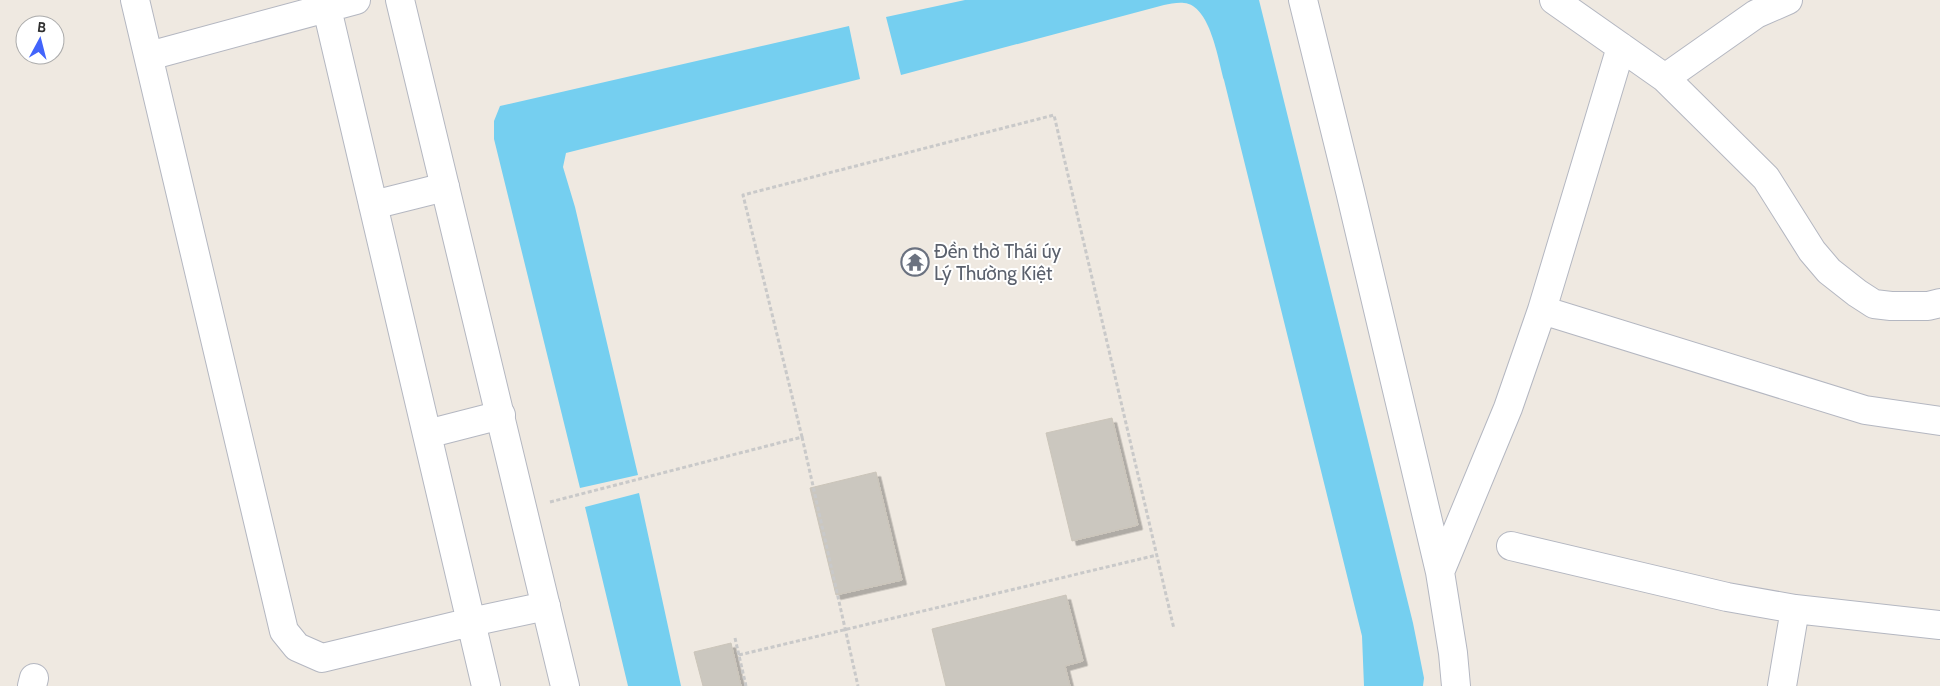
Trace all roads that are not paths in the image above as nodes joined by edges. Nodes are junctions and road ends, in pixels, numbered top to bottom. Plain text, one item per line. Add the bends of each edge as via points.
1 (135, 0) edge
2 (356, 0) edge
3 (400, 0) edge
4 (1303, 0) edge
5 (1554, 0) edge
6 (1788, 0) edge
7 (326, 4) edge
8 (1620, 47) junction
9 (149, 56) junction
10 (1665, 78) junction
11 (445, 187) junction
12 (373, 205) junction
13 (1940, 304) edge
14 (1542, 310) junction
15 (501, 415) junction
16 (1940, 421) edge
17 (427, 434) junction
18 (1512, 546) dead end
19 (1440, 572) junction
20 (546, 606) junction
21 (1795, 608) junction
22 (471, 622) junction
23 (1940, 626) edge
24 (486, 686) edge
25 (565, 686) edge
26 (1456, 686) edge
27 (1782, 686) edge

1 - 9 street
2 - 7 street
3 - 11 street
4 - 19 street
5 - 8 street
6 - 10 street via 1756,14
7 - 9 street
7 - 12 street
8 - 10 street
8 - 14 street
9 - 22 street via 284,631 297,647 322,658
10 - 13 street via 1766,178 1812,251 1829,271 1874,304
11 - 12 street
11 - 15 street
12 - 17 street
14 - 16 street via 1865,410
14 - 19 street via 1508,408
15 - 17 street
15 - 20 street
17 - 22 street
18 - 21 street via 1727,597
19 - 26 street
20 - 22 street
20 - 25 street
21 - 23 street
21 - 27 street
22 - 24 street

